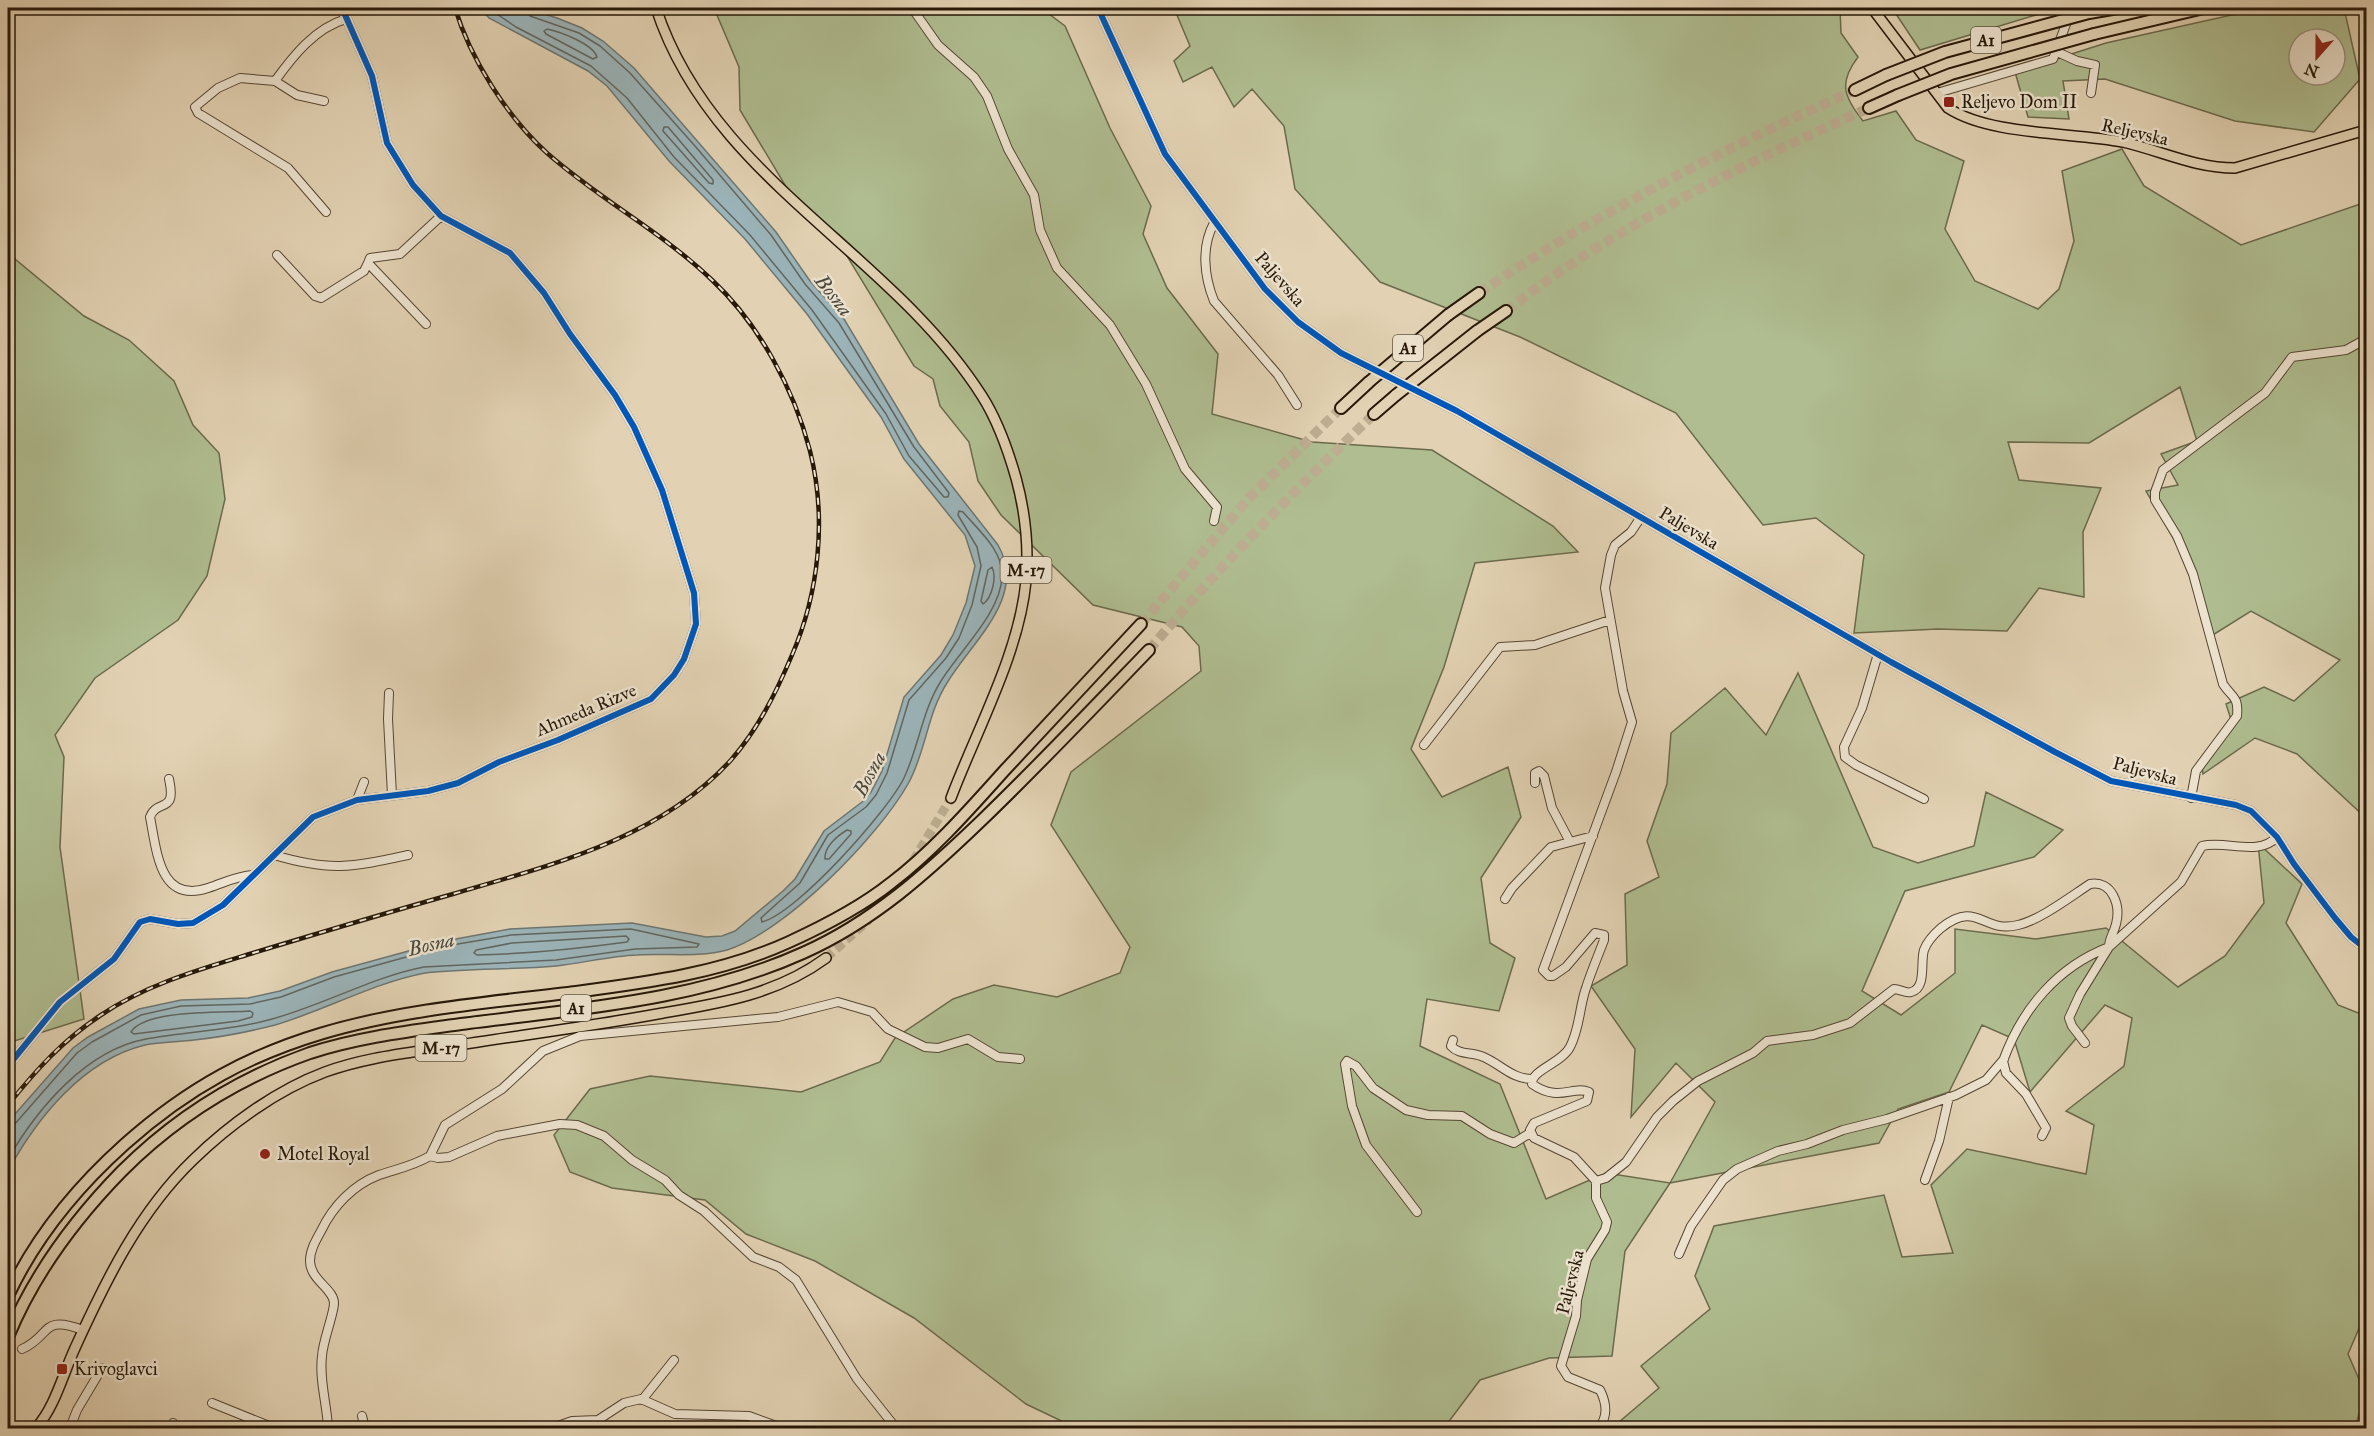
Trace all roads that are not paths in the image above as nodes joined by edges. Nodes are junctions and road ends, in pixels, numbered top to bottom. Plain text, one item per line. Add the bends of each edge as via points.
1 (342, 8) edge
2 (656, 8) edge
3 (912, 8) edge
4 (1098, 8) edge
5 (1872, 8) edge
6 (2072, 8) edge
7 (2118, 8) edge
8 (2204, 8) edge
9 (346, 19) junction
10 (2055, 51) junction
11 (275, 81) junction
12 (1855, 90) tunnel mouth
13 (1937, 93) junction
14 (2091, 93) dead end
15 (324, 101) dead end
16 (1869, 108) tunnel mouth
17 (2367, 130) edge
18 (326, 212) dead end
19 (441, 216) junction
20 (1214, 223) junction
21 (277, 255) dead end
22 (368, 262) junction
23 (1479, 293) tunnel mouth
24 (1506, 311) tunnel mouth
25 (426, 324) dead end
26 (2367, 339) edge
27 (1298, 405) dead end
28 (1341, 408) tunnel mouth
29 (1374, 414) tunnel mouth
30 (1641, 517) junction
31 (1214, 521) dead end
32 (1610, 620) junction
33 (1141, 624) tunnel mouth
34 (1149, 650) tunnel mouth
35 (1878, 654) junction
36 (389, 693) dead end
37 (1424, 745) dead end
38 (169, 779) dead end
39 (364, 782) dead end
40 (1535, 783) dead end
41 (392, 795) junction
42 (951, 798) tunnel mouth
43 (2191, 798) junction
44 (1924, 799) dead end
45 (357, 801) junction
46 (1593, 836) junction
47 (2277, 837) junction
48 (1569, 840) junction
49 (274, 855) junction
50 (408, 855) dead end
51 (253, 875) junction
52 (1505, 899) dead end
53 (2109, 947) junction
54 (2367, 950) edge
55 (826, 958) tunnel mouth
56 (620, 1021) junction
57 (622, 1033) junction
58 (1453, 1040) dead end
59 (2085, 1042) dead end
60 (1020, 1059) dead end
61 (2004, 1059) junction
62 (8, 1066) edge
63 (1532, 1079) junction
64 (1949, 1097) junction
65 (1530, 1132) junction
66 (2042, 1136) dead end
67 (430, 1156) junction
68 (1925, 1180) dead end
69 (1596, 1181) junction
70 (1417, 1212) dead end
71 (1679, 1254) dead end
72 (8, 1296) edge
73 (83, 1330) junction
74 (8, 1337) edge
75 (22, 1349) tunnel mouth
76 (674, 1360) dead end
77 (102, 1368) dead end
78 (642, 1400) junction
79 (212, 1404) dead end
80 (48, 1411) junction
81 (362, 1416) dead end
82 (36, 1428) edge
83 (45, 1428) edge
84 (70, 1428) edge
85 (274, 1428) edge
86 (328, 1428) edge
87 (365, 1428) edge
88 (552, 1428) edge
89 (782, 1428) edge
90 (896, 1428) edge
91 (1599, 1428) edge

1 - 9 street, Ahmeda Rizve
2 - 42 main road, M-17 via 686,77 724,132 907,305 948,349 983,397 1006,446 1022,502 1026,581 1008,656
3 - 31 street via 938,45 974,78 987,96 1008,149 1034,195 1040,231 1057,268 1116,335 1146,384 1185,469 1217,507
4 - 20 street, Paljevska via 1155,138
5 - 13 main road, Reljevska
6 - 10 street
7 - 12 highway, A1, bridge via 1945,52
8 - 16 highway, A1, bridge via 1951,74
9 - 11 street via 306,43
9 - 19 street, Ahmeda Rizve via 372,76 387,143 413,185
10 - 13 street via 2047,63
10 - 14 street via 2077,62 2095,65
11 - 15 street via 297,95
11 - 18 street via 230,81 199,102 196,110 288,168
13 - 17 main road, Reljevska via 1957,114 1984,122 2124,142 2215,168 2235,168
19 - 22 street via 400,254 370,258
19 - 41 street, Ahmeda Rizve via 510,253 544,293 615,395 662,490 694,593 696,624 684,659 651,699 458,783
20 - 27 street via 1204,243 1214,302 1278,375
20 - 30 street, Paljevska via 1282,306 1341,353 1457,411
21 - 22 street via 321,298 364,271
22 - 25 street
23 - 28 highway, A1, bridge
24 - 29 highway, A1, bridge
26 - 43 street via 2346,350 2292,357 2265,393 2182,453 2158,478 2155,500 2193,574 2218,671 2238,705 2237,716 2196,771
30 - 32 street, Paljevska via 1615,545 1611,555 1605,588
30 - 35 street, Paljevska
32 - 37 street via 1535,645 1500,647
32 - 46 street, Paljevska via 1632,722
33 - 72 highway, A1 via 950,830 891,883 841,915 789,942 702,972 643,984 376,1018 263,1053 189,1093 102,1164 39,1239
34 - 74 highway, A1 via 939,861 894,899 828,942 754,974 671,995 349,1043 262,1072 227,1090 184,1117 139,1154 93,1201 60,1241
35 - 43 street, Paljevska via 2111,781
35 - 44 street via 1862,708 1844,747 1845,757
36 - 41 street
38 - 51 street via 170,801 150,817 167,882 177,889 195,892
39 - 45 street
40 - 48 street via 1535,773 1539,771
41 - 45 street, Ahmeda Rizve
43 - 47 street, Paljevska via 2252,811
45 - 49 street, Ahmeda Rizve via 313,817
46 - 48 street
46 - 63 street, Paljevska via 1543,970 1549,976 1558,973 1595,933 1604,935 1604,940 1585,990 1571,1046 1560,1060 1534,1074
47 - 53 street via 2260,847 2202,846 2181,882
47 - 54 street, Paljevska via 2351,937
48 - 52 street via 1551,847
49 - 50 street via 330,868
49 - 51 street, Ahmeda Rizve
51 - 62 street, Ahmeda Rizve via 223,905 193,923 150,919 140,922 114,959 60,1002
53 - 59 street via 2070,1012 2072,1026
53 - 61 street via 2061,973 2049,984 2027,1013
53 - 69 street via 2118,914 2112,892 2097,883 2019,925 1998,927 1966,915 1952,921 1926,946 1917,989 1908,993 1894,989 1850,1023 1813,1035 1767,1041 1753,1053 1698,1082 1658,1117 1626,1162
55 - 56 main road, M-17 via 761,993
56 - 57 street
56 - 73 main road, M-17 via 366,1060 322,1074 272,1099 194,1158 157,1200 120,1255
57 - 60 street via 778,1017 838,1002 872,1012 883,1027 925,1047 938,1048 968,1039 999,1057
57 - 67 street via 580,1036 543,1051 502,1089 445,1125
58 - 63 street via 1451,1046 1455,1050 1490,1060 1515,1077
61 - 64 street via 1979,1085
61 - 66 street via 2006,1073 2026,1094 2046,1128
63 - 65 street via 1532,1084 1545,1091 1561,1095 1584,1090 1589,1097 1570,1110 1534,1123
64 - 68 street via 1940,1141
64 - 71 street via 1778,1151 1737,1169 1724,1180 1690,1226
65 - 69 street via 1534,1138 1574,1157
65 - 70 street via 1514,1143 1490,1134 1462,1116 1406,1110 1373,1088 1356,1066 1347,1061 1352,1106 1366,1145
67 - 86 street via 372,1178 352,1190 332,1212 313,1247 313,1273 335,1304 321,1358
67 - 90 street via 449,1157 497,1136 560,1124 578,1125 604,1136 704,1211 753,1257 779,1267 796,1280 857,1380
69 - 91 street, Paljevska via 1596,1198 1607,1222 1587,1259 1574,1326 1561,1366 1568,1377 1600,1390 1606,1415
73 - 75 street via 68,1324 52,1325 37,1341
73 - 80 main road, M-17
76 - 78 street
77 - 84 street
78 - 88 street via 624,1403 598,1420 572,1421
78 - 89 street via 675,1414 749,1416
79 - 85 street
80 - 82 main road, M-17
80 - 83 main road, M-17
81 - 87 street

